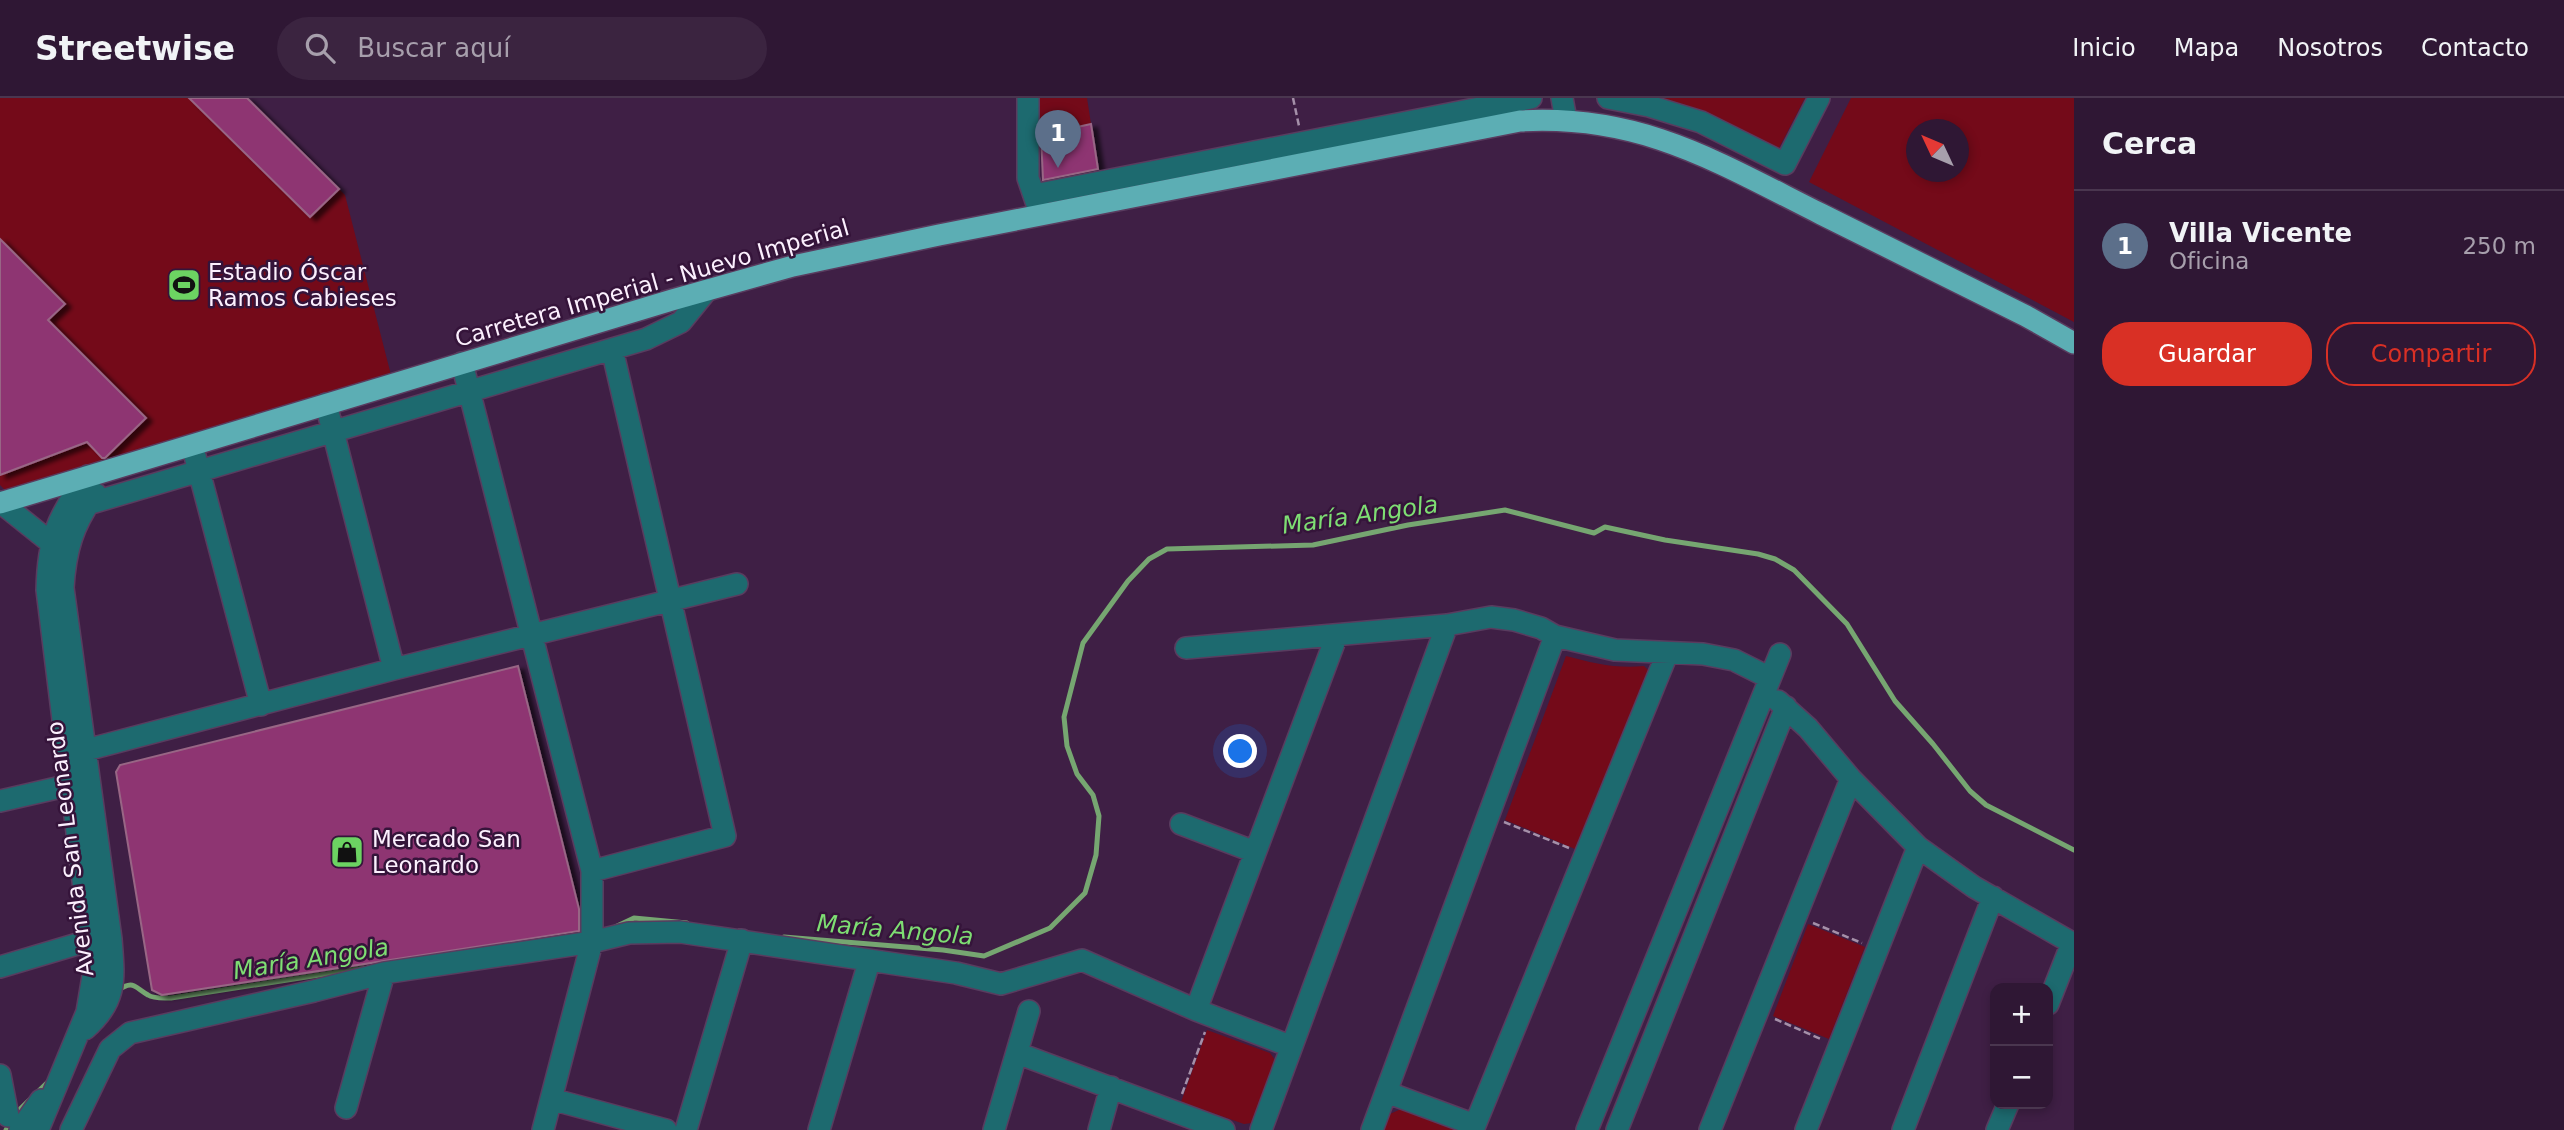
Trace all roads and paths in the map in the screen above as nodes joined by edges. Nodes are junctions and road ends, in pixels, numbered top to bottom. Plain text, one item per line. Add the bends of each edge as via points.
1 (1028, 98) edge
2 (1293, 98) edge
3 (1531, 98) edge
4 (1562, 98) edge
5 (1608, 98) edge
6 (1819, 98) edge
7 (1566, 120) junction
8 (1303, 143) junction
9 (1034, 195) junction
10 (1041, 215) junction
11 (707, 290) junction
12 (2074, 343) edge
13 (612, 349) junction
14 (462, 363) junction
15 (469, 391) junction
16 (326, 404) junction
17 (333, 431) junction
18 (192, 444) junction
19 (124, 465) junction
20 (199, 471) junction
21 (88, 476) junction
22 (0, 503) edge
23 (88, 504) junction
24 (50, 542) junction
25 (737, 584) dead end
26 (669, 601) junction
27 (1447, 625) junction
28 (534, 635) junction
29 (1337, 635) junction
30 (1555, 636) junction
31 (1186, 648) dead end
32 (1667, 654) junction
33 (1780, 654) dead end
34 (394, 669) junction
35 (1767, 684) junction
36 (261, 705) junction
37 (1786, 708) junction
38 (76, 752) junction
39 (1851, 779) junction
40 (80, 783) junction
41 (0, 801) edge
42 (1489, 816) junction
43 (1181, 824) dead end
44 (1918, 847) junction
45 (1255, 852) junction
46 (1585, 855) junction
47 (592, 871) junction
48 (1993, 897) junction
49 (1796, 917) junction
50 (592, 936) junction
51 (101, 939) junction
52 (742, 940) junction
53 (2073, 944) edge
54 (1878, 950) junction
55 (869, 962) junction
56 (0, 967) edge
57 (384, 973) junction
58 (2053, 992) edge
59 (1029, 1011) dead end
60 (1757, 1012) junction
61 (1204, 1013) junction
62 (1290, 1046) junction
63 (1839, 1046) junction
64 (1017, 1054) junction
65 (61, 1071) junction
66 (0, 1075) edge
67 (1111, 1087) junction
68 (1387, 1092) junction
69 (551, 1099) junction
70 (346, 1108) dead end
71 (2006, 1109) edge
72 (1176, 1110) junction
73 (14, 1123) edge
74 (1474, 1127) edge
75 (38, 1130) edge
76 (71, 1130) edge
77 (543, 1130) edge
78 (666, 1130) edge
79 (686, 1130) edge
80 (819, 1130) edge
81 (994, 1130) edge
82 (1099, 1130) edge
83 (1224, 1130) edge
84 (1261, 1130) edge
85 (1372, 1130) edge
86 (1587, 1130) edge
87 (1618, 1130) edge
88 (1710, 1130) edge
89 (1806, 1130) edge
90 (1903, 1130) edge
91 (1997, 1130) edge

1 - 9 street via 1028,178
2 - 8 path
3 - 8 street
4 - 7 street
5 - 6 street via 1701,122 1785,164
7 - 10 highway, Carretera Imperial - Nuevo Imperial via 1520,121
7 - 12 highway, Carretera Imperial - Nuevo Imperial via 1630,130 1693,150
8 - 9 street
9 - 10 street
10 - 11 highway, Carretera Imperial - Nuevo Imperial via 849,253
11 - 13 street via 681,322
11 - 14 highway, Carretera Imperial - Nuevo Imperial
13 - 15 street
13 - 26 street
14 - 15 street
14 - 16 highway, Carretera Imperial - Nuevo Imperial
15 - 17 street
15 - 28 street
16 - 17 street
16 - 18 highway, Carretera Imperial - Nuevo Imperial
17 - 20 street
17 - 34 street
18 - 19 highway, Carretera Imperial - Nuevo Imperial
18 - 20 street
19 - 21 highway, Carretera Imperial - Nuevo Imperial
19 - 23 street, Avenida San Leonardo
20 - 23 street
20 - 36 street
21 - 22 highway, Carretera Imperial - Nuevo Imperial
21 - 24 street, Avenida San Leonardo
22 - 24 street
23 - 38 street, Avenida San Leonardo via 69,543 64,588
24 - 38 street, Avenida San Leonardo via 47,590
25 - 26 street
26 - 28 street
26 - 47 street via 725,836
27 - 29 street
27 - 30 street via 1491,617 1541,628
27 - 62 street
28 - 34 street
28 - 47 street
29 - 31 street
29 - 45 street
30 - 32 street via 1615,650
30 - 42 street
32 - 35 street via 1734,660
32 - 46 street
33 - 35 street
34 - 36 street
35 - 37 street
35 - 86 street
36 - 38 street
37 - 39 street
37 - 87 street
38 - 40 street, Avenida San Leonardo
39 - 44 street
39 - 49 street
40 - 41 street
40 - 51 street, Avenida San Leonardo
42 - 46 path
42 - 68 street
43 - 45 street
44 - 48 street
44 - 54 street
45 - 61 street
46 - 74 street
47 - 50 street
48 - 53 street
48 - 90 street
49 - 54 path
49 - 60 street
50 - 52 street via 680,932
50 - 57 street
50 - 69 street
51 - 56 street
51 - 65 street, Avenida San Leonardo via 115,980 110,996 76,1036
52 - 55 street
52 - 79 street
53 - 58 street
54 - 63 street
55 - 61 street via 1001,984 1082,960
55 - 80 street
57 - 70 street
57 - 76 street via 130,1033 110,1049
59 - 64 street
60 - 63 path
60 - 88 street
61 - 62 street
61 - 72 path
62 - 84 street
63 - 89 street
64 - 67 street
64 - 81 street
65 - 73 street
65 - 75 street
66 - 73 street
67 - 72 street
67 - 82 street
68 - 74 street
68 - 85 street
69 - 77 street
69 - 78 street
71 - 91 street
72 - 83 street

